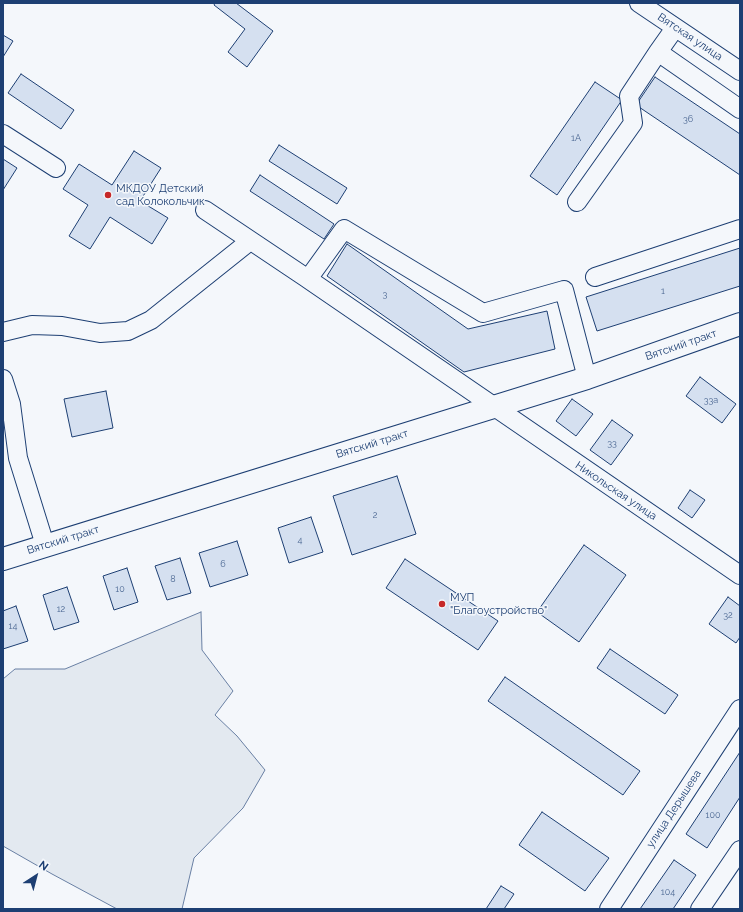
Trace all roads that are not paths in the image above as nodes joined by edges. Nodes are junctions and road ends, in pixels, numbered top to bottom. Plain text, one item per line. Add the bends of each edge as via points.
1 (640, 3) edge
2 (675, 28) junction
3 (658, 52) junction
4 (740, 71) edge
5 (740, 109) edge
6 (3, 134) edge
7 (56, 168) dead end
8 (577, 202) dead end
9 (205, 210) dead end
10 (740, 229) edge
11 (250, 241) junction
12 (595, 277) dead end
13 (308, 279) junction
14 (740, 324) edge
15 (3, 332) edge
16 (587, 378) junction
17 (3, 379) edge
18 (492, 406) junction
19 (45, 545) junction
20 (3, 558) edge
21 (740, 575) edge
22 (740, 709) edge
23 (740, 850) edge
24 (609, 909) edge
25 (700, 909) edge

1 - 2 street, Вятская улица
2 - 3 street
2 - 4 street, Вятская улица
3 - 5 street
3 - 8 street via 629,96 633,123
6 - 7 street
9 - 11 street, Никольская улица
10 - 12 street
11 - 13 street, Никольская улица
11 - 15 street via 151,320 128,331 100,333 62,326 32,325
13 - 16 street via 344,229 483,313 564,290
13 - 18 street, Никольская улица
14 - 16 main road, Вятский тракт
16 - 18 main road, Вятский тракт
17 - 19 street via 11,404 18,458
18 - 19 main road, Вятский тракт
18 - 21 street, Никольская улица
19 - 20 main road, Вятский тракт
22 - 24 street, улица Дерышева
23 - 25 street

